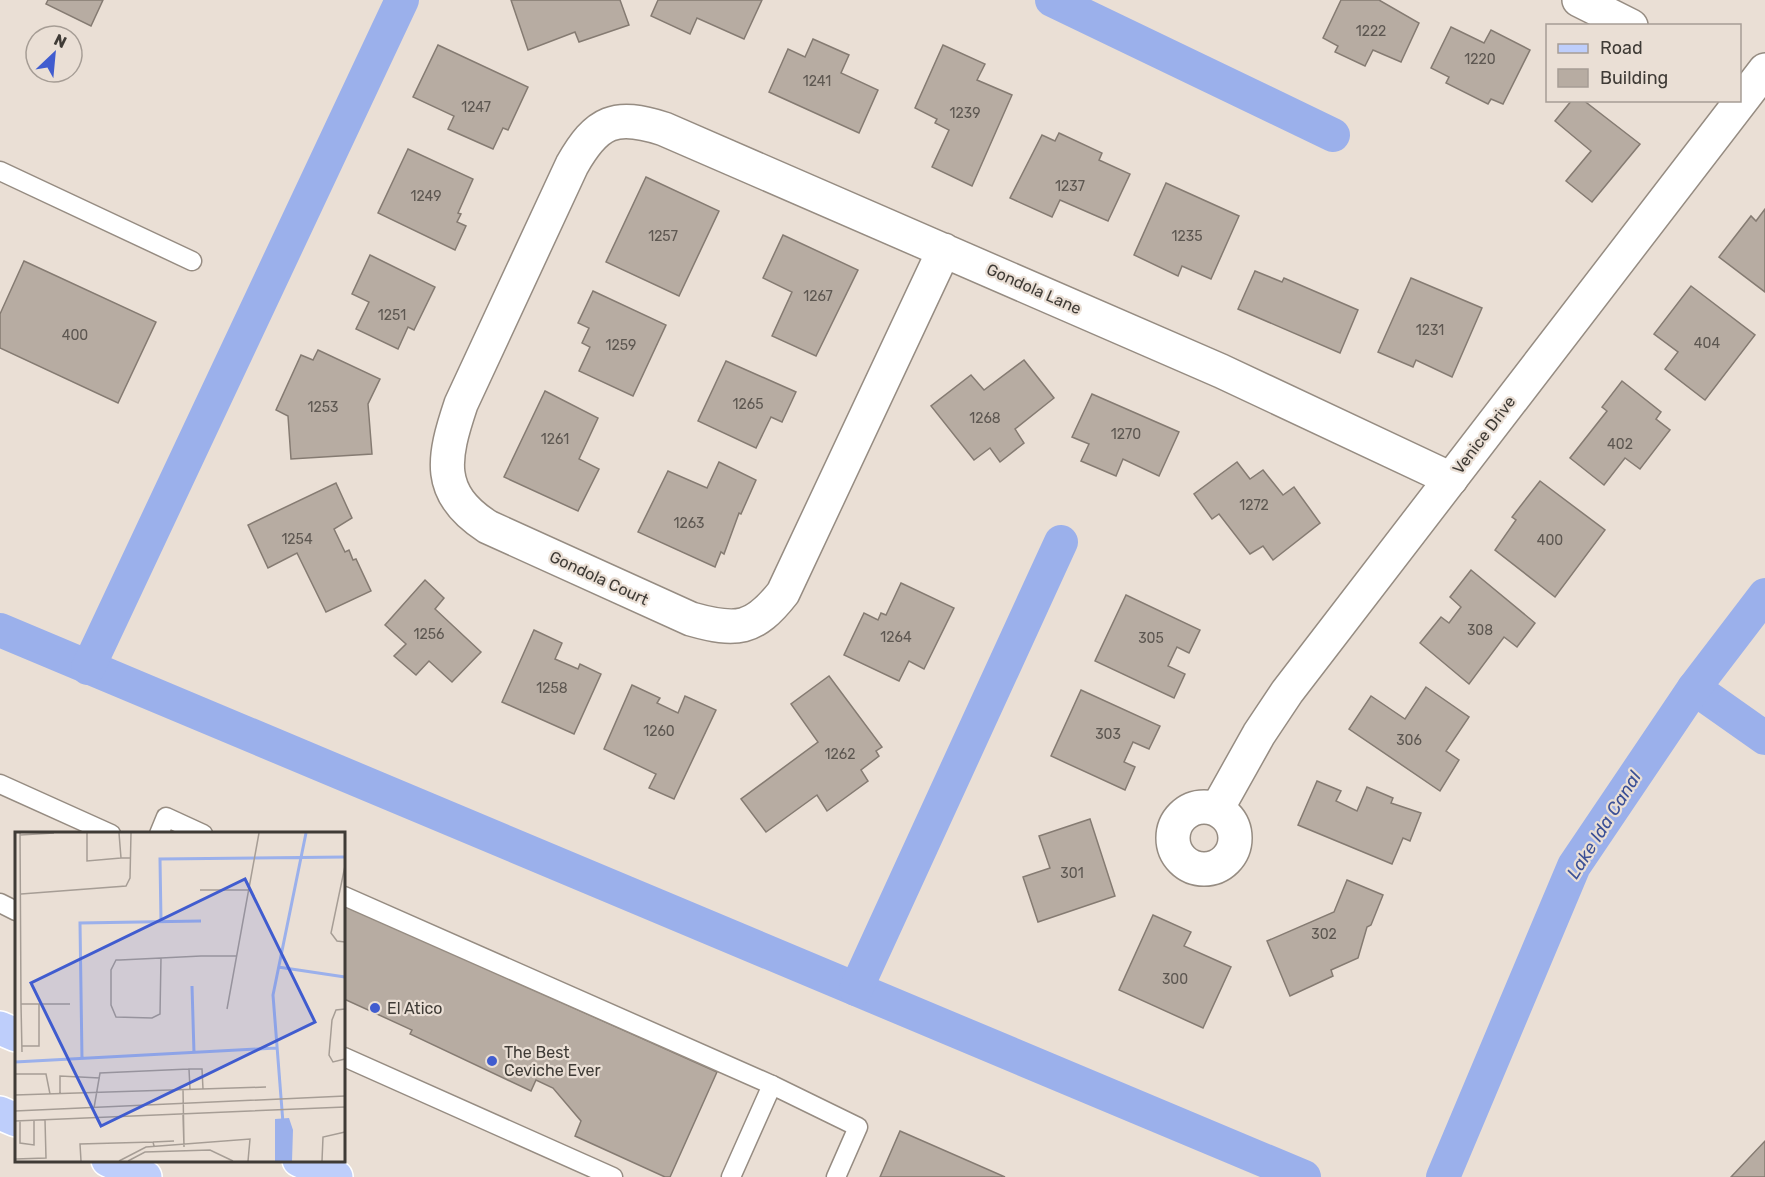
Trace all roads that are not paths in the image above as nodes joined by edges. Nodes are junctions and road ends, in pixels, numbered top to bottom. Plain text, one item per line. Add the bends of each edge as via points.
1 (1579, 0) edge
2 (1627, 24) edge
3 (1752, 79) edge
4 (1741, 94) edge
5 (1735, 102) edge
6 (610, 123) joint
7 (0, 171) edge
8 (944, 250) junction
9 (192, 261) dead end
10 (1451, 479) junction
11 (0, 784) edge
12 (1217, 809) dead end
13 (163, 825) edge
14 (107, 832) edge
15 (194, 832) edge
16 (345, 896) edge
17 (0, 903) edge
18 (15, 910) edge
19 (345, 1057) edge
20 (772, 1085) junction
21 (0, 1113) edge
22 (15, 1120) edge
23 (110, 1162) edge
24 (301, 1162) edge
25 (145, 1177) edge
26 (336, 1177) edge
27 (613, 1177) edge
28 (730, 1177) edge
29 (836, 1177) edge

1 - 2 street
3 - 4 street, Venice Drive
5 - 10 street, Venice Drive
6 - 8 street, Gondola Lane via 636,120 664,129
6 - 8 street, Gondola Court via 590,138 572,165 460,404 448,442 447,474 454,497 469,515 488,527 692,619 716,626 744,625 759,620 783,593
7 - 9 lane
8 - 10 street, Gondola Lane via 1221,371
10 - 12 street, Venice Drive via 1287,692
11 - 14 lane
13 - 15 lane
16 - 20 lane
17 - 18 lane
19 - 27 lane
20 - 28 lane
20 - 29 lane via 858,1127
21 - 22 main road
23 - 25 main road
24 - 26 main road

